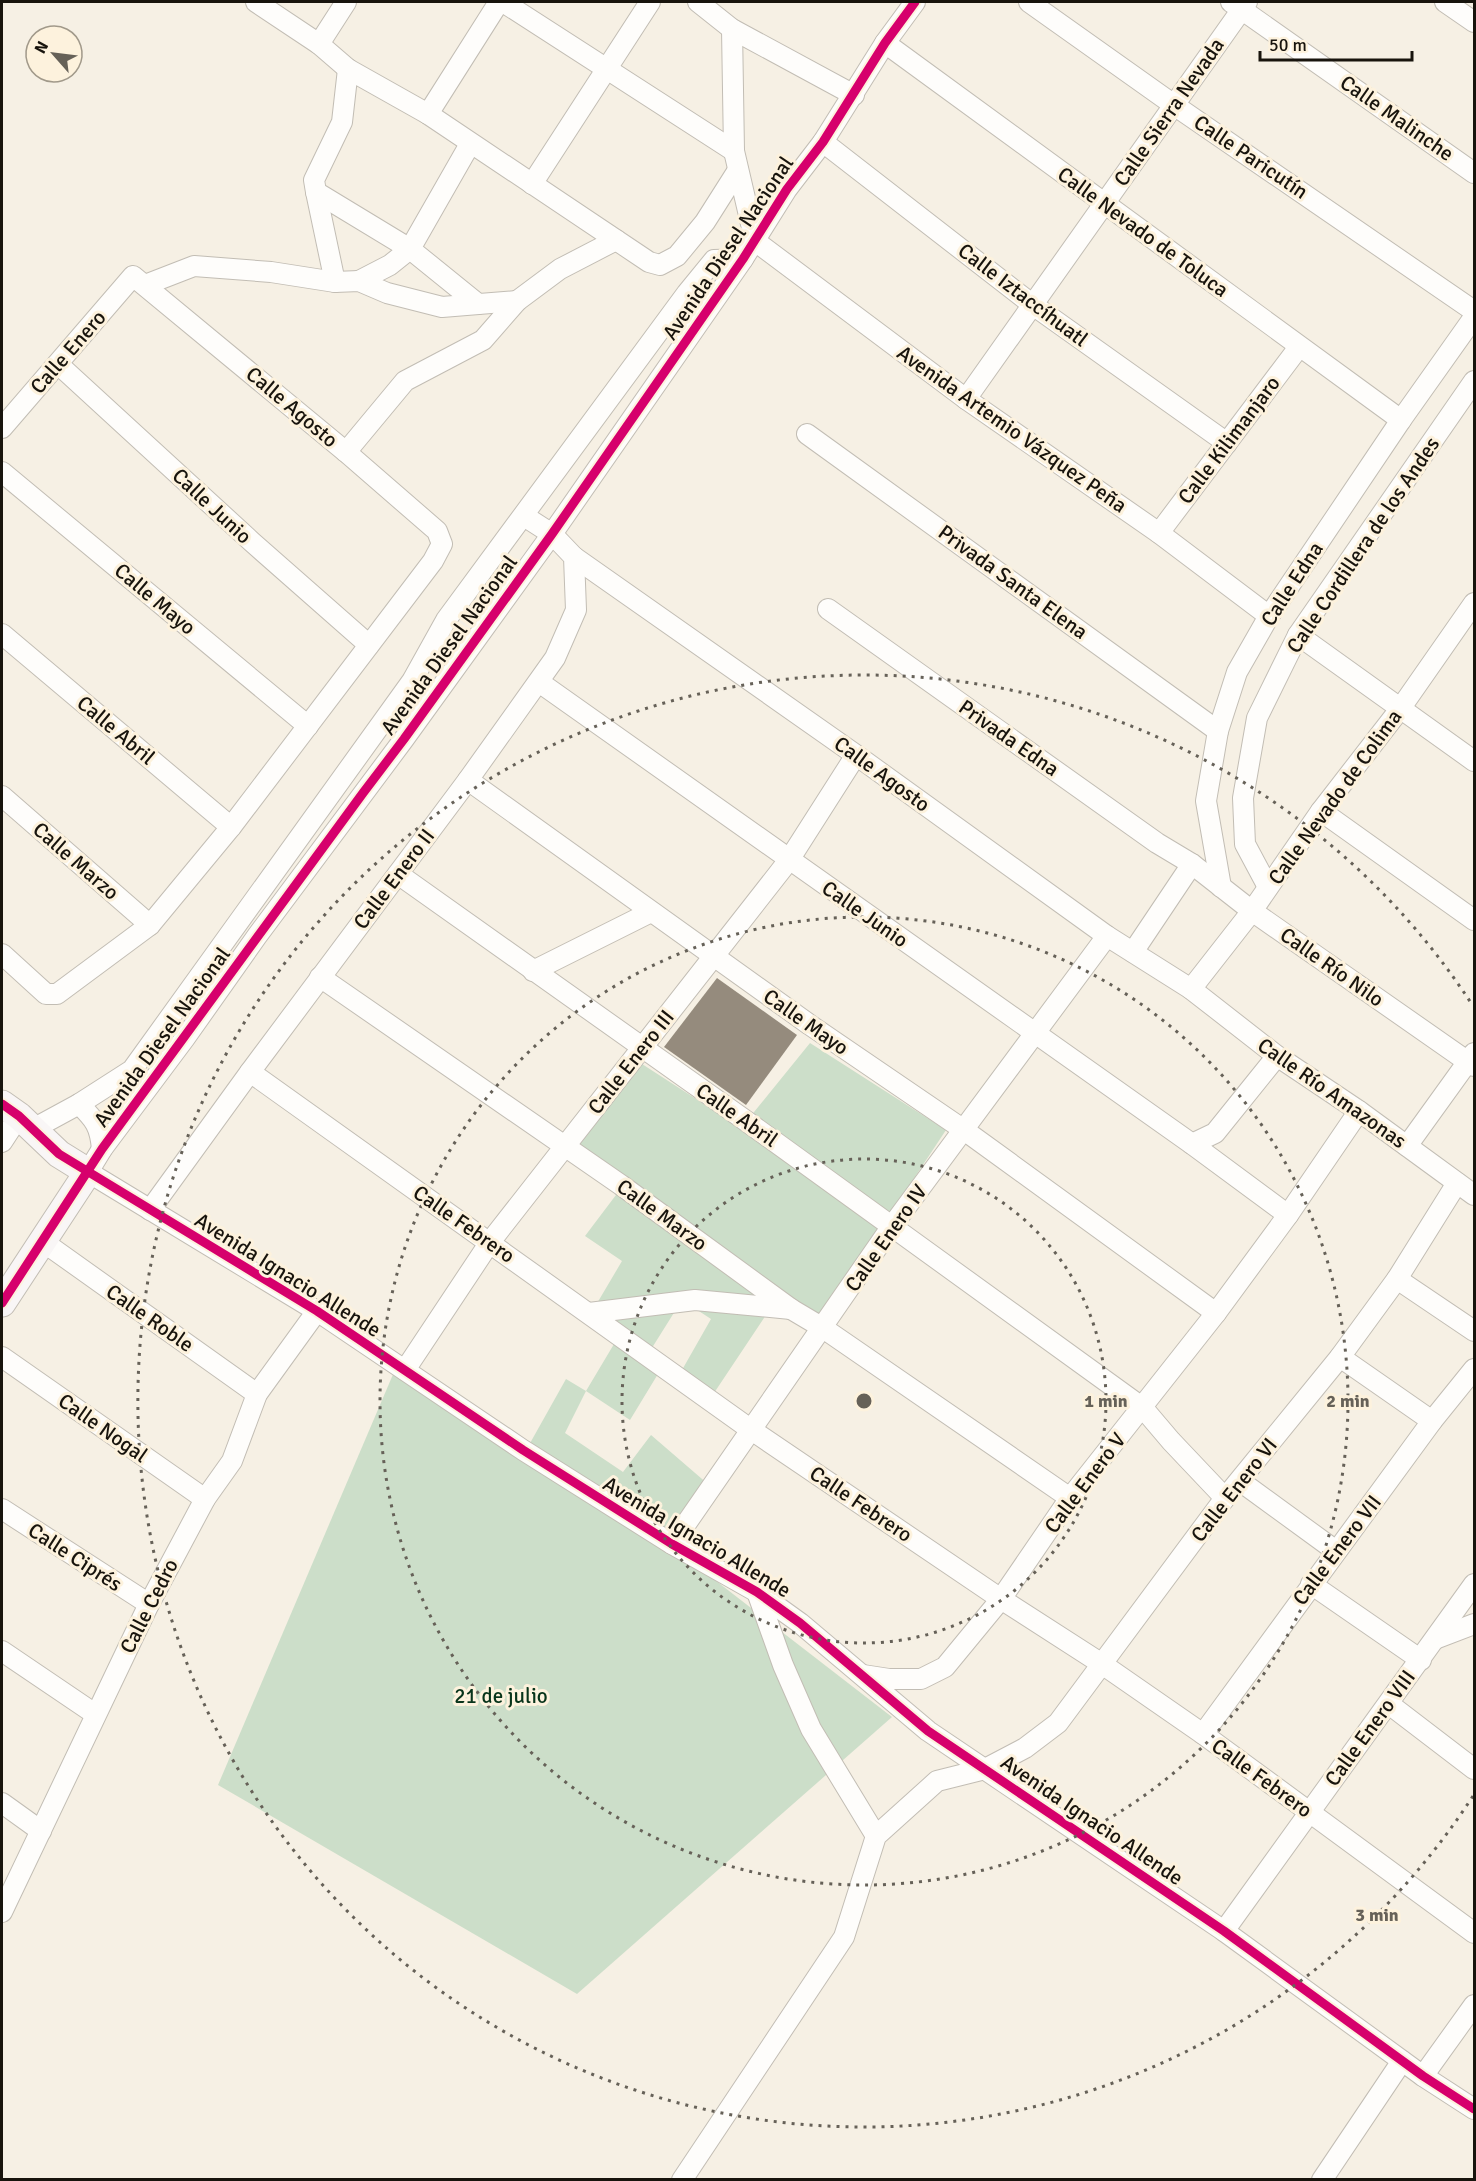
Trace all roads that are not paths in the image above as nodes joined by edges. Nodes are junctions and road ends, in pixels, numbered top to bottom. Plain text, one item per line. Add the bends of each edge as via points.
1 (256, 2) edge
2 (346, 2) edge
3 (499, 2) edge
4 (503, 2) edge
5 (650, 2) edge
6 (698, 2) edge
7 (915, 2) edge
8 (1029, 2) edge
9 (1445, 2) edge
10 (1240, 4) edge
11 (1474, 22) edge
12 (732, 29) junction
13 (885, 43) junction
14 (319, 44) junction
15 (348, 69) junction
16 (607, 69) junction
17 (854, 95) junction
18 (1174, 105) junction
19 (428, 114) junction
20 (823, 142) junction
21 (470, 144) junction
22 (736, 161) junction
23 (1474, 172) edge
24 (532, 184) junction
25 (316, 192) junction
26 (1104, 204) junction
27 (616, 240) junction
28 (754, 241) junction
29 (410, 249) junction
30 (743, 259) junction
31 (140, 280) junction
32 (359, 281) junction
33 (335, 282) junction
34 (517, 301) junction
35 (478, 304) junction
36 (1033, 305) junction
37 (1474, 311) edge
38 (1474, 317) edge
39 (1299, 347) junction
40 (58, 364) junction
41 (1474, 381) edge
42 (966, 399) junction
43 (1401, 420) junction
44 (2, 428) edge
45 (807, 434) dead end
46 (1227, 443) junction
47 (346, 452) junction
48 (2, 472) edge
49 (524, 516) junction
50 (1159, 533) junction
51 (552, 534) junction
52 (574, 557) junction
53 (1473, 607) edge
54 (828, 609) dead end
55 (1269, 616) junction
56 (2, 634) edge
57 (1298, 634) junction
58 (369, 645) junction
59 (539, 682) junction
60 (1400, 709) junction
61 (308, 726) junction
62 (1218, 731) junction
63 (856, 755) junction
64 (1474, 761) edge
65 (468, 780) junction
66 (2, 796) edge
67 (1321, 811) junction
68 (231, 827) junction
69 (789, 860) junction
70 (1192, 864) junction
71 (398, 874) junction
72 (1221, 886) junction
73 (1269, 887) junction
74 (1252, 911) junction
75 (651, 912) junction
76 (1472, 914) edge
77 (150, 925) junction
78 (1107, 936) junction
79 (1132, 952) junction
80 (2, 954) edge
81 (713, 957) junction
82 (533, 971) junction
83 (320, 977) junction
84 (1191, 989) junction
85 (1036, 1035) junction
86 (642, 1048) junction
87 (1277, 1056) junction
88 (1472, 1061) edge
89 (250, 1072) junction
90 (79, 1104) junction
91 (1359, 1111) junction
92 (18, 1117) edge
93 (964, 1130) junction
94 (2, 1142) edge
95 (1192, 1144) junction
96 (1407, 1146) junction
97 (564, 1147) junction
98 (102, 1149) junction
99 (88, 1172) junction
100 (1457, 1183) junction
101 (1474, 1195) edge
102 (150, 1210) junction
103 (1288, 1215) junction
104 (892, 1226) junction
105 (42, 1241) junction
106 (490, 1242) junction
107 (1397, 1279) junction
108 (2, 1303) edge
109 (791, 1310) junction
110 (316, 1311) junction
111 (589, 1313) junction
112 (1216, 1313) junction
113 (823, 1328) junction
114 (1474, 1331) edge
115 (2, 1357) edge
116 (1340, 1357) junction
117 (1474, 1369) edge
118 (405, 1370) junction
119 (257, 1394) junction
120 (1143, 1408) junction
121 (1432, 1421) junction
122 (750, 1429) junction
123 (1240, 1481) junction
124 (1071, 1498) junction
125 (1226, 1498) junction
126 (205, 1499) junction
127 (2, 1509) edge
128 (672, 1544) junction
129 (1336, 1551) junction
130 (1311, 1584) junction
131 (1474, 1584) edge
132 (757, 1592) junction
133 (1001, 1599) junction
134 (149, 1604) junction
135 (1474, 1624) edge
136 (1436, 1639) junction
137 (2, 1651) edge
138 (1420, 1660) junction
139 (1102, 1664) junction
140 (863, 1675) junction
141 (1389, 1704) junction
142 (95, 1714) junction
143 (1203, 1734) junction
144 (1474, 1768) edge
145 (985, 1769) junction
146 (2, 1803) edge
147 (1309, 1812) junction
148 (42, 1831) junction
149 (876, 1836) junction
150 (2, 1912) edge
151 (1224, 1931) junction
152 (1474, 1933) edge
153 (1474, 2006) edge
154 (1402, 2061) junction
155 (1423, 2076) junction
156 (1474, 2109) edge
157 (682, 2180) edge
158 (1322, 2180) edge

1 - 14 street
2 - 14 street
3 - 19 street
4 - 16 street
5 - 16 street
6 - 12 street
7 - 13 street, Avenida Diesel Nacional
8 - 18 street, Calle Paricutín
9 - 11 street
10 - 18 street, Calle Sierra Nevada
10 - 23 street, Calle Malinche
12 - 17 street
12 - 22 street
13 - 17 street, Avenida Diesel Nacional
13 - 26 street, Calle Nevado de Toluca
14 - 15 street
15 - 19 street
15 - 25 street via 342,122 318,170
16 - 22 street
16 - 24 street
17 - 20 street, Avenida Diesel Nacional
18 - 26 street, Calle Sierra Nevada
18 - 37 street, Calle Paricutín
19 - 21 street
20 - 28 street, Avenida Diesel Nacional
20 - 36 street, Calle Iztaccíhuatl
21 - 24 street
21 - 29 street
22 - 27 street via 705,222 677,256 660,265
22 - 28 street
24 - 27 street
25 - 29 street
25 - 33 street
26 - 36 street, Calle Sierra Nevada
26 - 39 street, Calle Nevado de Toluca
27 - 34 street via 560,269
28 - 30 street, Avenida Diesel Nacional
28 - 42 street, Avenida Artemio Vázquez Peña
29 - 32 street
29 - 35 street
30 - 49 street via 714,260
30 - 51 street, Avenida Diesel Nacional
31 - 33 street via 194,266
31 - 40 street, Calle Enero
31 - 47 street, Calle Agosto
32 - 33 street
32 - 35 street via 387,293 442,307
34 - 35 street
34 - 47 street via 483,340 405,381
36 - 42 street, Calle Sierra Nevada
36 - 46 street, Calle Iztaccíhuatl
38 - 43 street, Calle Edna
39 - 43 street, Calle Nevado de Toluca
39 - 46 street, Calle Kilimanjaro
40 - 44 street, Calle Enero
40 - 58 street, Calle Junio
41 - 57 street, Calle Cordillera de los Andes
42 - 50 street, Avenida Artemio Vázquez Peña
43 - 55 street, Calle Edna
45 - 62 street, Privada Santa Elena
46 - 50 street, Calle Kilimanjaro
47 - 58 street, Calle Agosto via 437,531 442,544
48 - 61 street, Calle Mayo
49 - 51 street
49 - 90 street via 446,620 412,681 132,1070
50 - 55 street, Avenida Artemio Vázquez Peña
51 - 52 street
51 - 98 street, Avenida Diesel Nacional
52 - 59 street, Calle Enero II via 576,610 555,658
52 - 63 street, Calle Agosto
53 - 60 street, Calle Nevado de Colima
54 - 70 street, Privada Edna
55 - 62 street, Calle Edna via 1237,672
56 - 68 street, Calle Abril
57 - 60 street
57 - 73 street, Calle Cordillera de los Andes via 1257,718 1243,798 1245,844
58 - 61 street
59 - 65 street, Calle Enero II
59 - 69 street, Calle Junio
60 - 64 street
60 - 67 street, Calle Nevado de Colima
61 - 68 street
62 - 72 street, Calle Edna via 1206,801
63 - 69 street, Calle Enero III
63 - 78 street, Calle Agosto
65 - 71 street, Calle Enero II
65 - 75 street, Calle Mayo
66 - 77 street, Calle Marzo
67 - 73 street, Calle Nevado de Colima
67 - 76 street
68 - 77 street
69 - 81 street, Calle Enero III
69 - 85 street, Calle Junio
70 - 72 street, Calle Río Nilo
70 - 79 street
71 - 82 street, Calle Abril
71 - 83 street, Calle Enero II
72 - 74 street, Calle Río Nilo
73 - 74 street, Calle Nevado de Colima
74 - 84 street, Calle Nevado de Colima
74 - 88 street, Calle Río Nilo
75 - 81 street, Calle Mayo
75 - 82 street
77 - 80 street via 57,994 46,994
78 - 79 street, Calle Agosto
78 - 85 street, Calle Enero IV
79 - 84 street, Calle Agosto
81 - 86 street, Calle Enero III
81 - 93 street, Calle Mayo
82 - 86 street, Calle Abril
83 - 89 street, Calle Enero II
83 - 97 street, Calle Marzo
84 - 87 street, Calle Río Amazonas
85 - 93 street, Calle Enero IV
85 - 95 street, Calle Junio
86 - 97 street, Calle Enero III
86 - 104 street, Calle Abril
87 - 91 street, Calle Río Amazonas
87 - 95 street via 1215,1133
88 - 96 street
89 - 102 street, Calle Enero II
89 - 106 street, Calle Febrero
90 - 92 street
90 - 98 street via 96,1121
91 - 96 street, Calle Río Amazonas
91 - 103 street, Calle Enero V
92 - 94 street
92 - 99 street, Avenida Ignacio Allende via 59,1154
93 - 104 street, Calle Enero IV
93 - 112 street, Calle Mayo
95 - 103 street, Calle Junio
96 - 100 street, Calle Río Amazonas
97 - 106 street, Calle Enero III
97 - 109 street, Calle Marzo
98 - 99 street, Avenida Diesel Nacional
99 - 102 street, Avenida Ignacio Allende
99 - 105 street, Avenida Diesel Nacional
100 - 101 street, Calle Río Amazonas
100 - 107 street, Calle Enero VI
102 - 110 street, Avenida Ignacio Allende
103 - 112 street, Calle Enero V
104 - 113 street, Calle Enero IV
104 - 120 street, Calle Abril
105 - 108 street, Avenida Diesel Nacional
105 - 119 street, Calle Roble
106 - 111 street, Calle Febrero
106 - 118 street, Calle Enero III
107 - 114 street
107 - 116 street, Calle Enero VI
109 - 111 street via 696,1300
109 - 113 street, Calle Marzo
110 - 118 street, Avenida Ignacio Allende
110 - 119 street, Calle Cedro
111 - 122 street, Calle Febrero
112 - 120 street, Calle Enero V
113 - 122 street, Calle Enero IV
113 - 124 street, Calle Marzo
115 - 126 street, Calle Nogal
116 - 121 street
116 - 123 street, Calle Enero VI
117 - 121 street, Calle Enero VII
118 - 128 street, Avenida Ignacio Allende
119 - 126 street, Calle Cedro via 232,1461
120 - 124 street, Calle Enero V
120 - 125 street, Calle Abril
121 - 129 street, Calle Enero VII
122 - 128 street, Calle Enero IV
122 - 133 street, Calle Febrero
123 - 125 street, Calle Enero VI
123 - 129 street
124 - 133 street, Calle Enero V
125 - 139 street, Calle Enero VI
126 - 134 street, Calle Cedro
127 - 134 street, Calle Ciprés
128 - 132 street, Avenida Ignacio Allende
129 - 130 street, Calle Enero VII
130 - 138 street
130 - 143 street, Calle Enero VII
131 - 136 street, Calle Enero VIII
132 - 140 street, Avenida Ignacio Allende
132 - 149 street via 811,1729
133 - 139 street, Calle Febrero
133 - 140 street, Calle Enero V via 945,1667 921,1679
134 - 142 street, Calle Cedro
135 - 136 street
136 - 138 street, Calle Enero VIII
137 - 142 street
138 - 141 street, Calle Enero VIII
139 - 143 street, Calle Febrero
139 - 145 street, Calle Enero VI via 1058,1723 1025,1748
140 - 145 street, Avenida Ignacio Allende via 928,1731
141 - 144 street
141 - 147 street, Calle Enero VIII
142 - 148 street, Calle Cedro
143 - 147 street, Calle Febrero
145 - 149 street, Calle Enero VI via 937,1781
145 - 151 street, Avenida Ignacio Allende
146 - 148 street
147 - 151 street, Calle Enero VIII
147 - 152 street, Calle Febrero
148 - 150 street, Calle Cedro
149 - 157 street via 844,1937
151 - 154 street, Avenida Ignacio Allende
153 - 155 street
154 - 155 street, Avenida Ignacio Allende
154 - 158 street
155 - 156 street, Avenida Ignacio Allende

